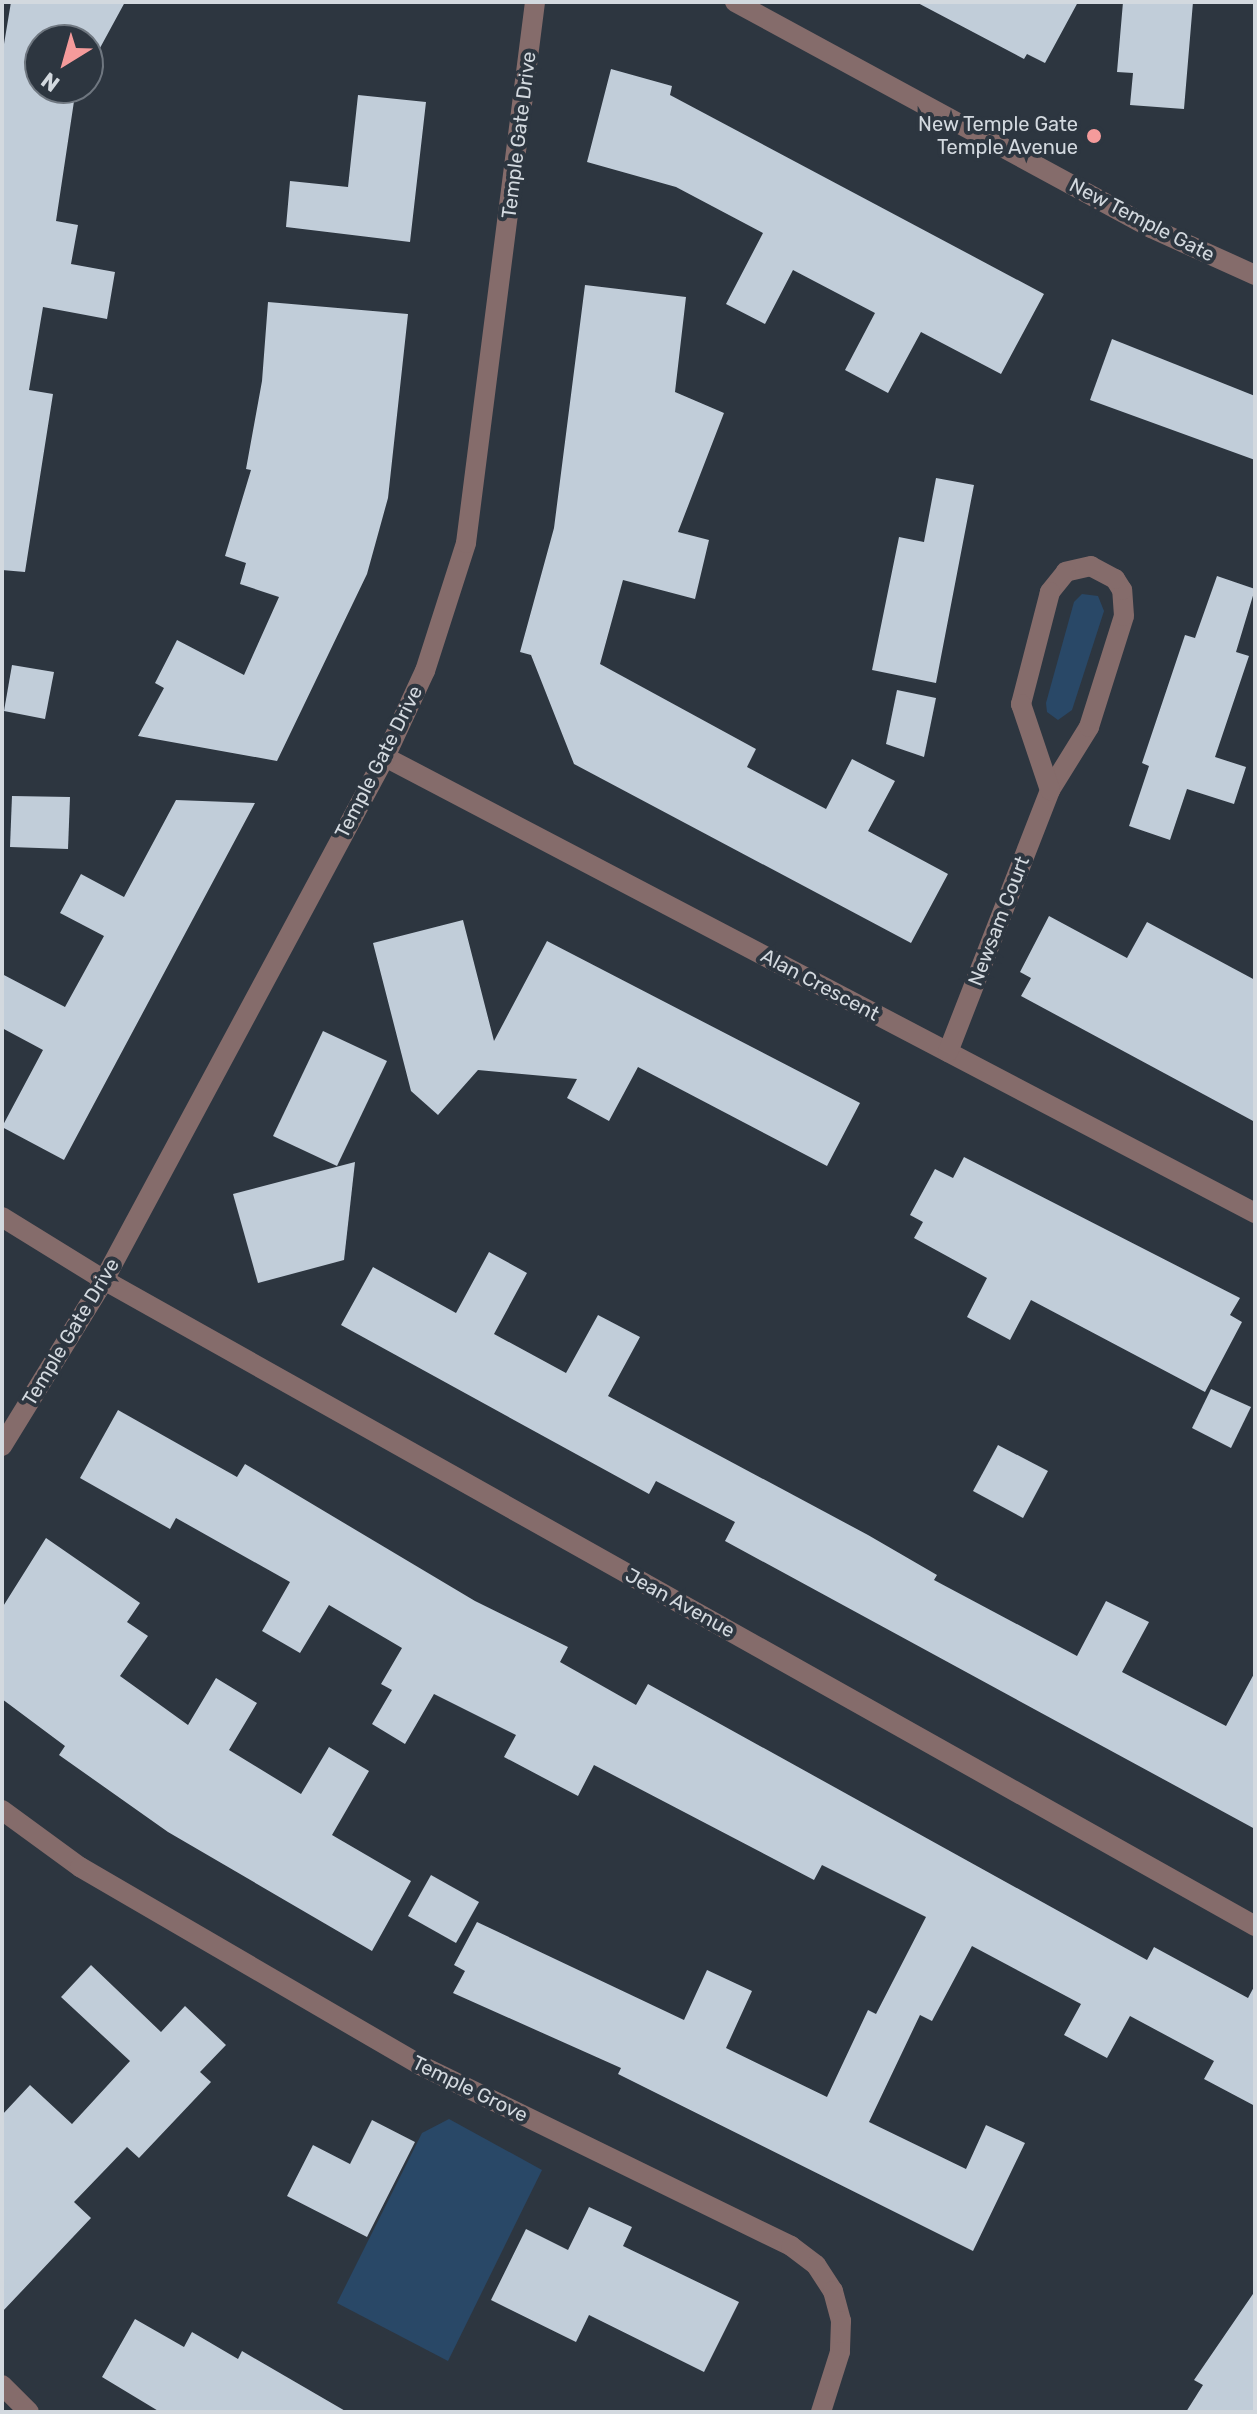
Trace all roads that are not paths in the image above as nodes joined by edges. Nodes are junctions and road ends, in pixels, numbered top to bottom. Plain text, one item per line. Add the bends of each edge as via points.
1 (535, 2) edge
2 (735, 2) edge
3 (1255, 275) edge
4 (385, 757) junction
5 (1050, 790) junction
6 (948, 1052) junction
7 (1255, 1213) edge
8 (2, 1217) edge
9 (104, 1280) junction
10 (2, 1446) edge
11 (2, 1810) edge
12 (1255, 1926) edge
13 (2, 2385) edge
14 (21, 2409) edge
15 (821, 2412) edge

1 - 4 street, Temple Gate Drive via 466,543 425,671
2 - 3 street, New Temple Gate via 1151,228
4 - 6 street, Alan Crescent
4 - 9 street, Temple Gate Drive
5 - 5 street, Newsam Court via 1089,727 1124,616 1122,590 1104,571 1091,566 1066,572 1050,592 1021,704
5 - 6 street, Newsam Court
6 - 7 street, Alan Crescent
8 - 9 street, Jean Avenue
9 - 10 street, Temple Gate Drive
9 - 12 street, Jean Avenue
11 - 15 street, Temple Grove via 80,1867 420,2065 791,2246 816,2265 833,2291 841,2321 840,2352
13 - 14 street

